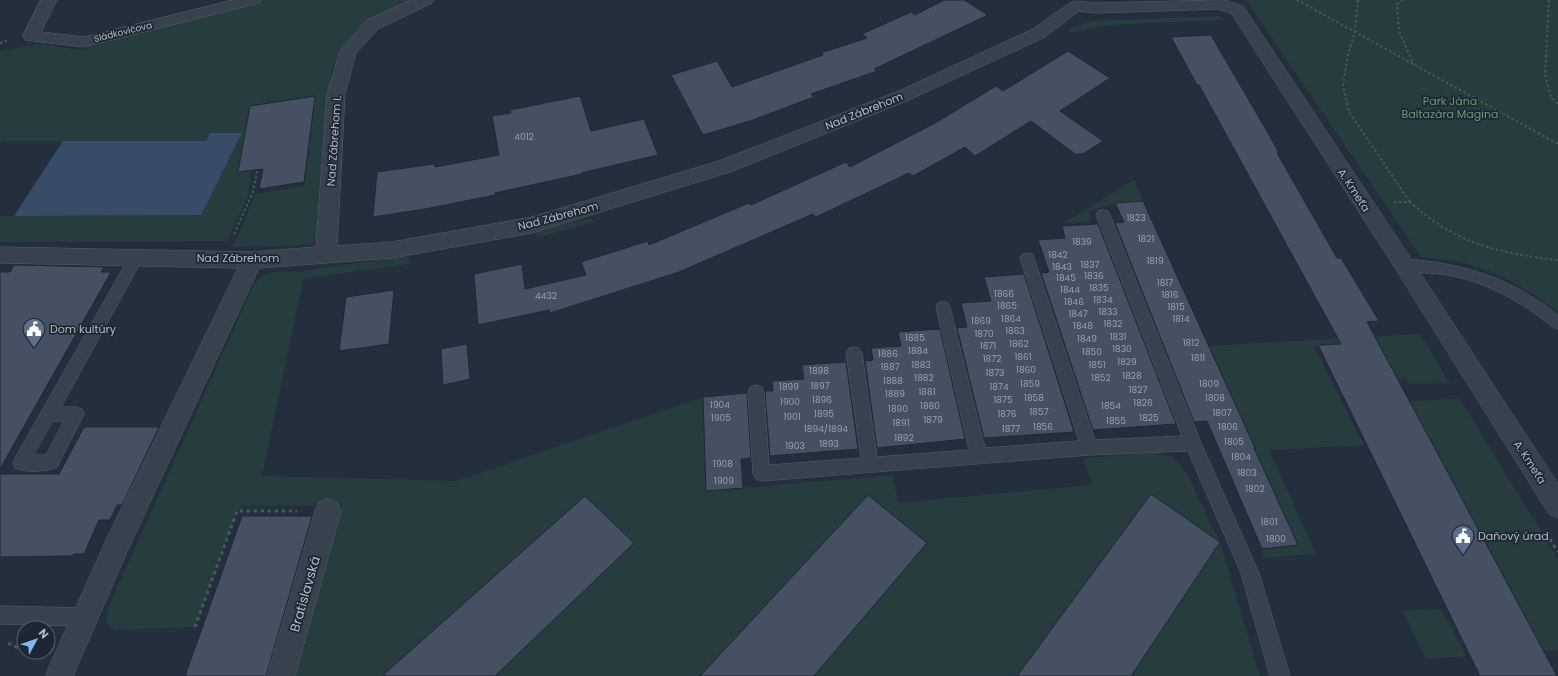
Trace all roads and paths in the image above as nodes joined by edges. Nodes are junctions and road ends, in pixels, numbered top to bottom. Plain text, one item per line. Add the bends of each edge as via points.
1 (49, 0) edge
2 (253, 0) edge
3 (426, 0) edge
4 (1297, 0) edge
5 (1358, 0) edge
6 (1403, 0) edge
7 (1549, 0) edge
8 (1072, 3) edge
9 (1355, 32) junction
10 (9, 40) dead end
11 (0, 43) edge
12 (1415, 66) junction
13 (1558, 104) edge
14 (1558, 144) edge
15 (257, 171) dead end
16 (1397, 202) dead end
17 (1410, 202) junction
18 (1103, 214) dead end
19 (0, 255) edge
20 (326, 255) junction
21 (136, 258) junction
22 (1027, 258) dead end
23 (224, 259) junction
24 (252, 260) junction
25 (1558, 260) edge
26 (1404, 265) junction
27 (943, 308) dead end
28 (1558, 323) edge
29 (854, 353) dead end
30 (756, 392) dead end
31 (49, 414) dead end
32 (1193, 443) junction
33 (1089, 448) junction
34 (979, 456) junction
35 (870, 464) junction
36 (1558, 506) edge
37 (328, 511) joint
38 (0, 615) edge
39 (85, 617) junction
40 (195, 627) dead end
41 (6, 642) dead end
42 (16, 647) edge
43 (59, 676) edge
44 (281, 676) edge
45 (1280, 676) edge

1 - 2 street, Sládkovičova via 31,36 84,42
3 - 20 street, Nad Zábrehom I. via 372,26 348,51 336,94
4 - 9 path
5 - 9 path
6 - 12 path via 1398,4 1399,31
7 - 13 path via 1545,74 1551,97
8 - 20 street, Nad Zábrehom via 1039,34 912,92 726,166 532,225 392,250
8 - 26 street, A. Kmeťa via 1095,8 1220,4 1237,10
9 - 12 path
9 - 17 path via 1348,54 1343,86 1349,112
10 - 11 path
12 - 14 path
15 - 23 path via 253,192
16 - 17 path
17 - 25 path via 1424,216 1478,246 1521,256
18 - 32 lane
19 - 21 street, Nad Zábrehom
20 - 24 street, Nad Zábrehom
21 - 23 street, Nad Zábrehom
21 - 31 lane
22 - 33 lane
23 - 24 street, Nad Zábrehom
24 - 39 street
26 - 28 lane via 1427,265 1469,273 1494,282 1523,297
26 - 36 street, A. Kmeťa
27 - 34 lane
29 - 35 lane
30 - 35 lane via 761,473
32 - 33 lane
32 - 45 lane via 1250,573
33 - 34 lane
34 - 35 lane
37 - 40 path via 237,511
37 - 44 street, Bratislavská
38 - 39 lane
39 - 43 street
41 - 42 path

